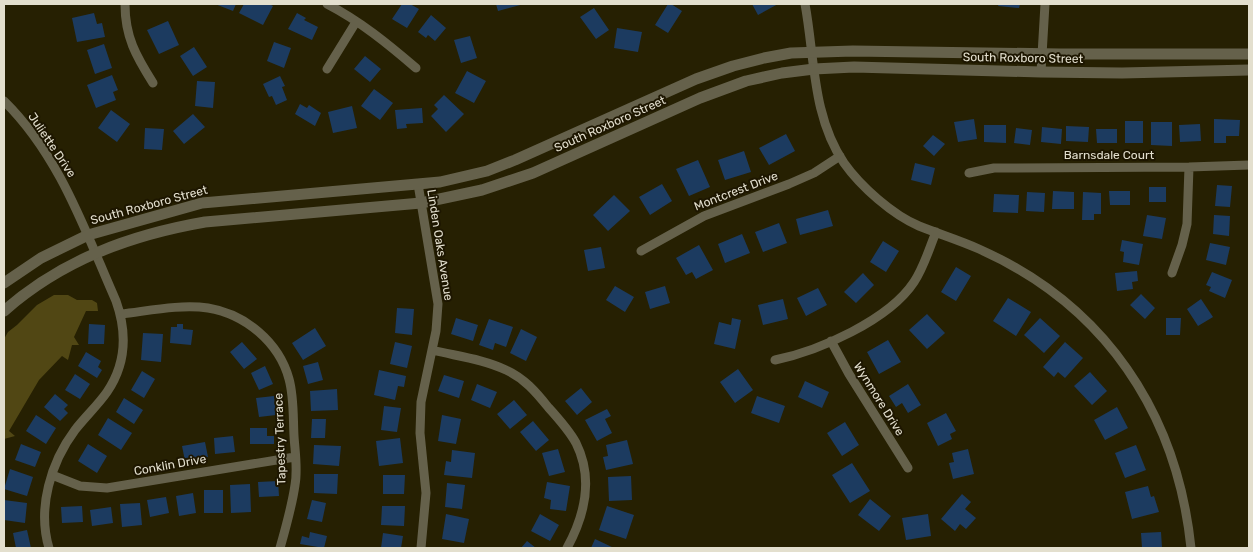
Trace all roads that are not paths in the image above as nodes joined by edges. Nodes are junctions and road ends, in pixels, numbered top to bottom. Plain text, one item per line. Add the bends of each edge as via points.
1 (125, 4) edge
2 (327, 4) edge
3 (805, 4) edge
4 (1045, 4) edge
5 (356, 22) junction
6 (812, 52) junction
7 (1042, 54) junction
8 (1249, 54) edge
9 (416, 68) dead end
10 (327, 69) dead end
11 (814, 69) junction
12 (1249, 70) edge
13 (1041, 72) junction
14 (153, 83) dead end
15 (4, 101) edge
16 (840, 156) junction
17 (1249, 165) edge
18 (1189, 167) junction
19 (969, 173) dead end
20 (418, 184) junction
21 (421, 203) junction
22 (936, 232) junction
23 (88, 235) junction
24 (641, 251) dead end
25 (94, 252) junction
26 (1172, 273) dead end
27 (4, 283) edge
28 (4, 310) edge
29 (121, 314) junction
30 (831, 341) junction
31 (432, 350) junction
32 (775, 360) dead end
33 (295, 457) junction
34 (908, 468) dead end
35 (52, 474) junction
36 (49, 548) edge
37 (280, 548) edge
38 (421, 548) edge
39 (567, 548) edge
40 (1191, 548) edge

1 - 14 street via 132,46
2 - 5 street
3 - 6 street
4 - 7 street
5 - 9 street
5 - 10 street
6 - 7 street, South Roxboro Street
6 - 11 street
6 - 20 street, South Roxboro Street via 733,66 696,79 515,160 478,173
7 - 8 street, South Roxboro Street
7 - 13 street
11 - 13 street, South Roxboro Street via 854,67
11 - 16 street via 826,129
11 - 21 street, South Roxboro Street via 746,81 700,98 533,173 482,190
12 - 13 street, South Roxboro Street
15 - 23 street, Juliette Drive via 57,171
16 - 22 street via 865,189 917,225
16 - 24 street, Montcrest Drive via 814,173 704,216
17 - 18 street, Barnsdale Court
18 - 19 street, Barnsdale Court via 1002,168
18 - 26 street via 1186,224
20 - 21 street, Linden Oaks Avenue
20 - 23 street, South Roxboro Street via 202,203
21 - 25 street, South Roxboro Street via 177,226
21 - 31 street, Linden Oaks Avenue via 438,304
22 - 30 street via 921,269 902,296 880,315
22 - 40 street via 1004,261 1050,290 1088,322 1114,351 1146,399 1170,450 1182,488
23 - 25 street, Juliette Drive
23 - 27 street, South Roxboro Street via 41,258
25 - 28 street, South Roxboro Street via 42,281
25 - 29 street, Juliette Drive
29 - 33 street, Tapestry Terrace via 207,308 236,316 251,325 277,352 287,373 292,395
29 - 35 street, Juliette Drive via 124,348 115,379 64,446
30 - 32 street
30 - 34 street, Wynmore Drive
31 - 38 street, Linden Oaks Avenue via 421,402 420,433 426,493
31 - 39 street via 490,364 514,374 538,394 576,442 583,459 587,485 577,531
33 - 35 street, Conklin Drive via 107,488 80,486
33 - 37 street, Tapestry Terrace via 296,484
35 - 36 street, Juliette Drive via 45,514

